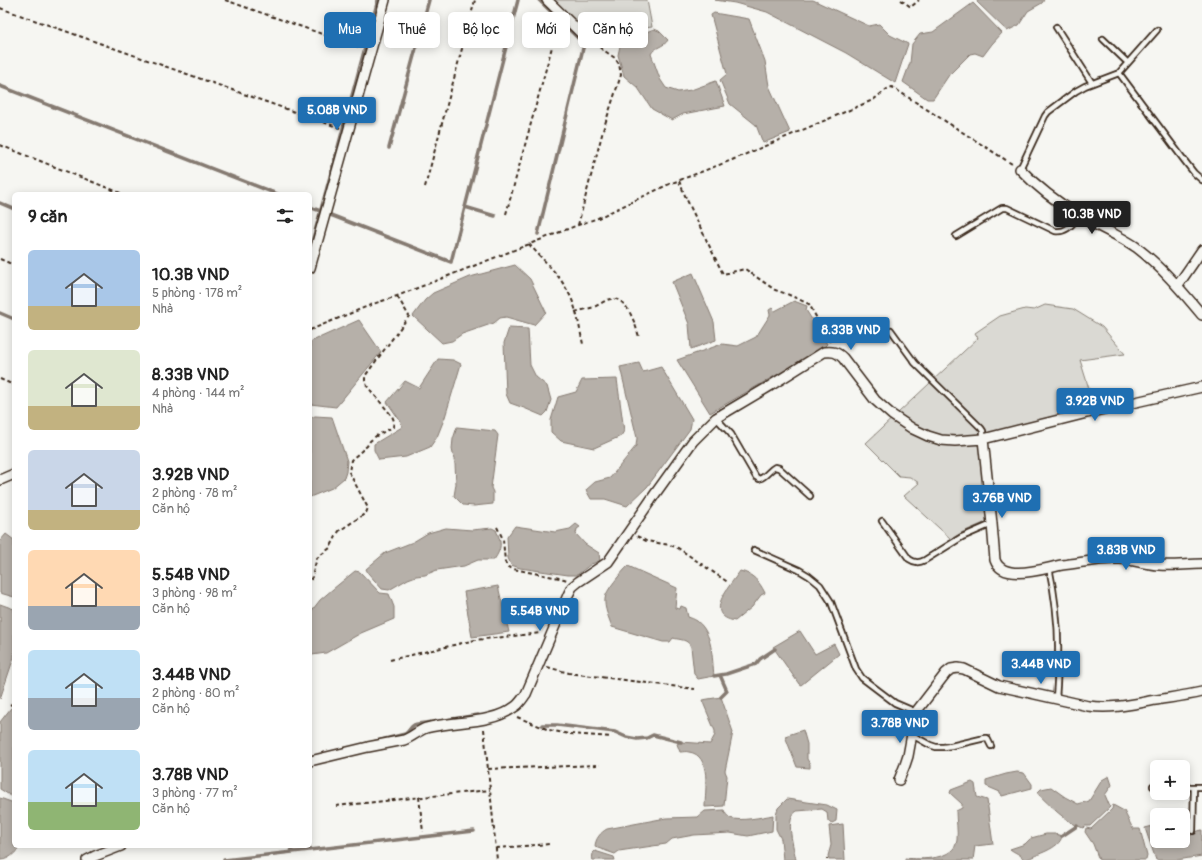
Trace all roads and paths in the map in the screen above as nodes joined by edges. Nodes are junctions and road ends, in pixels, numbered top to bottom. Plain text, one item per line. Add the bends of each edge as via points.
1 (225, 0) edge
2 (385, 0) edge
3 (475, 0) edge
4 (547, 0) edge
5 (901, 0) edge
6 (919, 0) edge
7 (0, 8) edge
8 (559, 12) edge
9 (570, 23) edge
10 (1056, 27) dead end
11 (578, 30) edge
12 (1156, 30) dead end
13 (1103, 39) dead end
14 (552, 48) edge
15 (600, 48) edge
16 (371, 51) junction
17 (1128, 63) junction
18 (1119, 73) junction
19 (1092, 83) junction
20 (348, 131) junction
21 (0, 145) edge
22 (1020, 170) junction
23 (1202, 180) edge
24 (679, 181) junction
25 (425, 187) dead end
26 (118, 192) edge
27 (506, 214) dead end
28 (1079, 216) junction
29 (578, 225) junction
30 (956, 236) dead end
31 (529, 244) junction
32 (1202, 250) edge
33 (0, 259) edge
34 (312, 261) edge
35 (12, 263) edge
36 (1178, 285) junction
37 (397, 296) junction
38 (575, 312) junction
39 (1202, 315) edge
40 (312, 329) edge
41 (891, 330) dead end
42 (639, 337) dead end
43 (583, 344) dead end
44 (832, 351) junction
45 (0, 379) edge
46 (12, 384) edge
47 (1202, 387) edge
48 (716, 418) junction
49 (983, 439) junction
50 (12, 475) edge
51 (0, 480) edge
52 (810, 496) dead end
53 (882, 521) dead end
54 (992, 524) junction
55 (497, 527) dead end
56 (629, 532) junction
57 (754, 550) dead end
58 (1202, 564) edge
59 (1049, 567) junction
60 (312, 574) edge
61 (729, 583) dead end
62 (572, 587) junction
63 (552, 632) junction
64 (390, 660) dead end
65 (538, 664) junction
66 (695, 689) dead end
67 (1202, 692) edge
68 (1056, 699) junction
69 (508, 711) junction
70 (916, 712) junction
71 (483, 720) junction
72 (912, 735) junction
73 (611, 737) dead end
74 (991, 746) dead end
75 (312, 761) edge
76 (600, 765) dead end
77 (488, 769) junction
78 (899, 780) dead end
79 (1190, 787) edge
80 (1194, 787) junction
81 (1202, 787) edge
82 (490, 790) junction
83 (419, 797) junction
84 (336, 806) dead end
85 (1193, 831) dead end
86 (423, 832) dead end
87 (550, 844) dead end
88 (116, 848) edge
89 (496, 848) junction
90 (87, 860) edge
91 (497, 860) edge

1 - 16 path
2 - 16 street
3 - 25 path
4 - 8 street
5 - 6 path via 911,7
7 - 20 path
9 - 11 street
10 - 19 lane
12 - 17 lane
13 - 17 lane
14 - 27 path
15 - 29 path via 615,58 621,75 604,126
16 - 20 street
17 - 18 lane
18 - 19 lane
18 - 23 lane via 1194,173
19 - 22 lane via 1076,91 1045,116
20 - 34 street
21 - 26 path
22 - 24 path via 892,87 873,100
22 - 28 street via 1044,192
24 - 29 path
24 - 44 path via 723,274 745,269 775,290 808,304
28 - 30 lane via 1061,232 1002,208
28 - 36 street via 1136,247
29 - 31 path
31 - 37 path
31 - 38 path via 562,282
32 - 36 street
33 - 35 path
36 - 39 street
37 - 40 path
37 - 60 path via 409,316 365,376 367,386 392,416 393,427 376,436 351,460 349,472 368,508 366,513 339,531 330,548 317,558
38 - 42 path via 616,299 624,304 632,317
38 - 43 path
41 - 49 lane via 915,363 981,428
44 - 48 street via 824,352
44 - 49 street via 838,352 874,400 913,429 942,440
45 - 46 path
47 - 49 street
48 - 52 lane via 731,434 756,477 763,478 775,467 779,468
48 - 56 street via 693,441
49 - 54 street
50 - 51 street
53 - 54 lane via 909,560 914,562 925,560 962,537
54 - 59 street via 995,560 1002,569 1016,573
55 - 62 path via 503,539 505,562 508,567 564,578 570,581
56 - 61 path via 646,541 678,548
56 - 62 street via 608,562
57 - 70 lane via 799,570 820,585 832,602 856,669 862,678 895,703
58 - 59 street via 1159,565 1110,560
59 - 68 lane via 1058,634
62 - 63 street
63 - 64 path via 475,640
63 - 65 street
65 - 66 path via 569,674
65 - 69 street via 526,694
67 - 68 street via 1115,707 1088,706
68 - 70 street via 999,686 958,668 951,669 946,674
69 - 71 street
69 - 73 path via 549,730
70 - 72 street
71 - 75 street via 425,728 404,740
71 - 77 path
72 - 74 lane via 936,747 984,738 989,740
72 - 78 street via 906,765
76 - 77 path
77 - 82 path
79 - 80 lane
80 - 81 lane
80 - 85 lane
82 - 83 path
82 - 89 path
83 - 84 path
83 - 86 path
87 - 89 path
88 - 90 street
89 - 91 path

